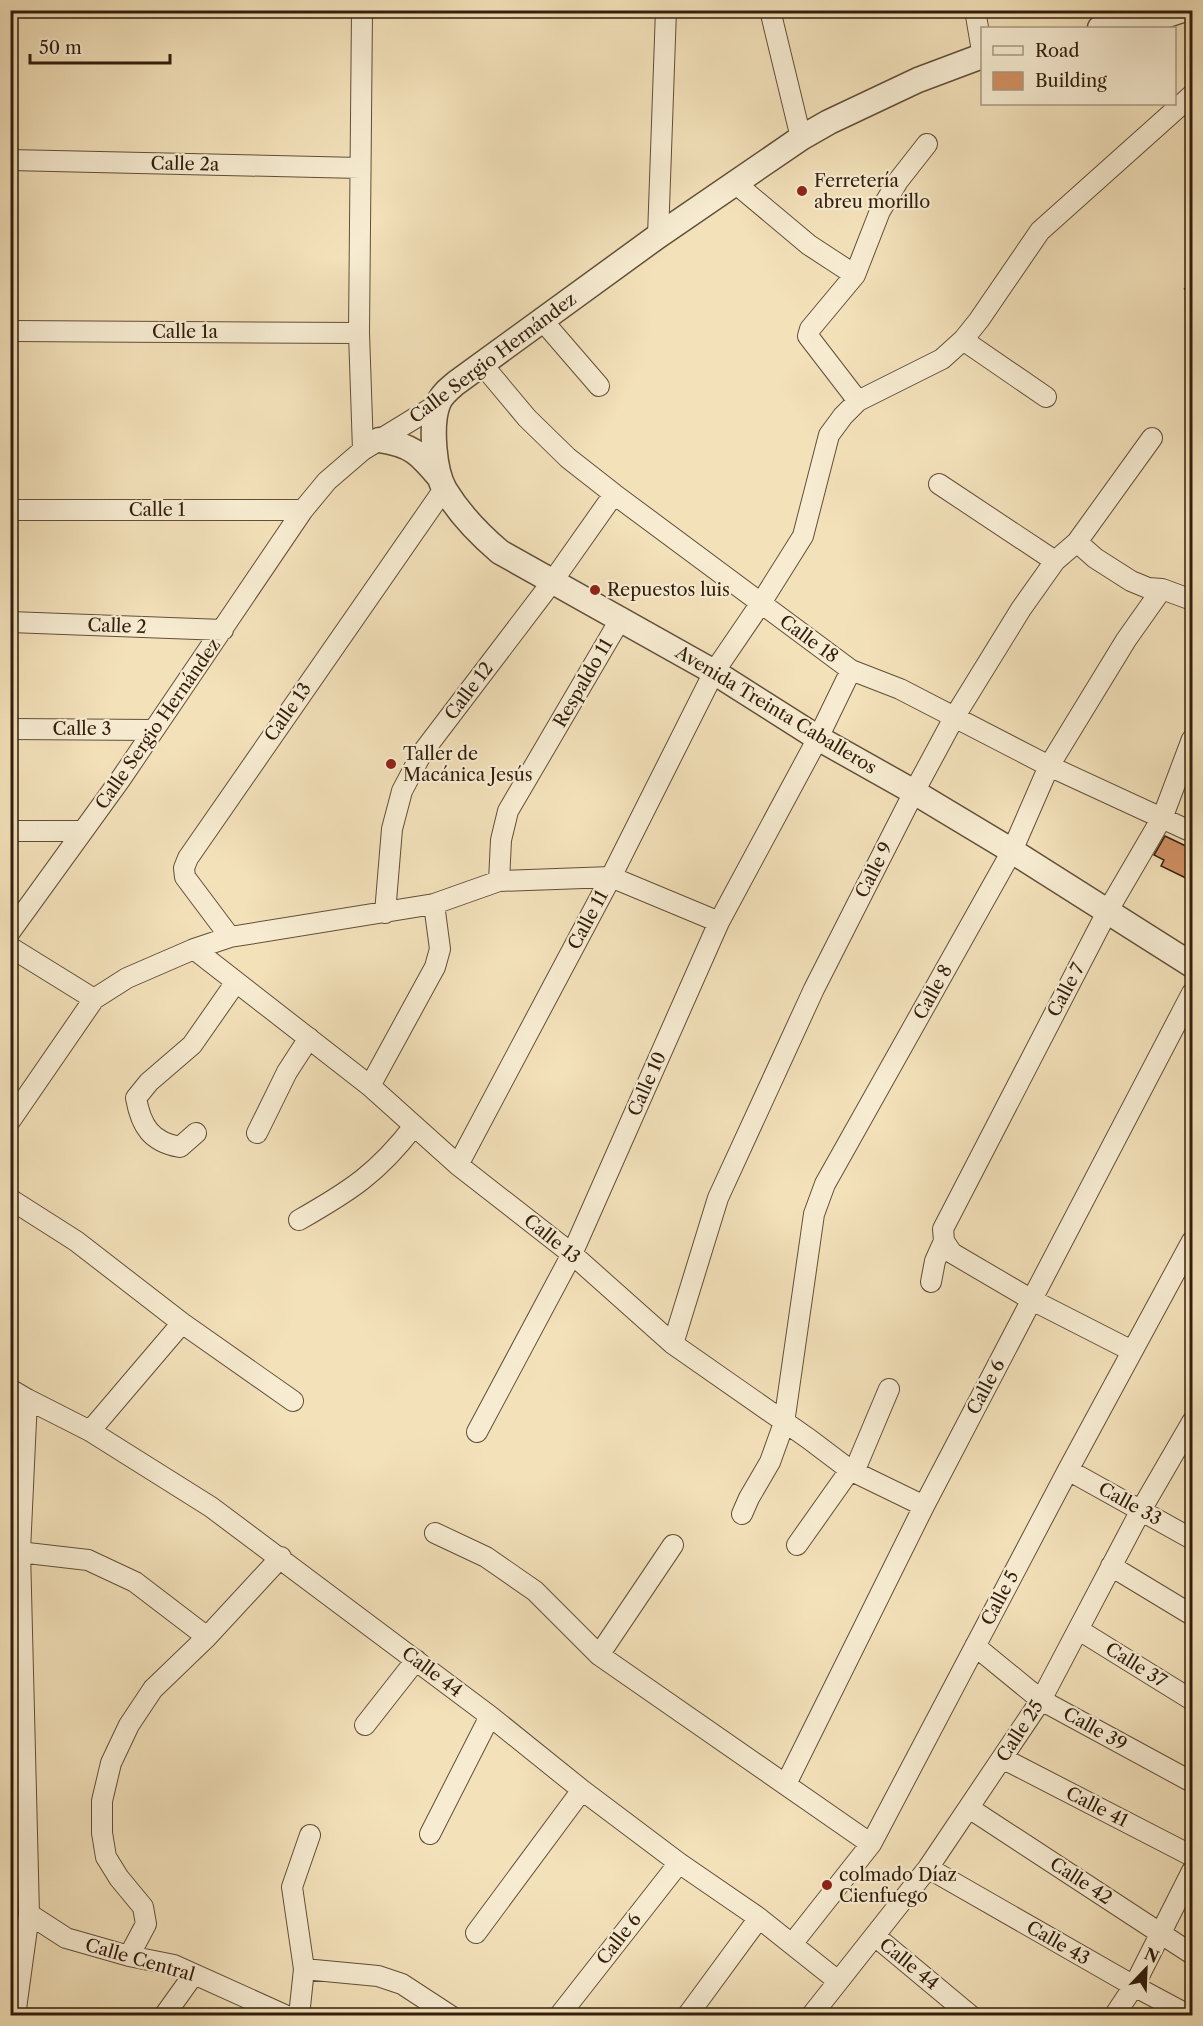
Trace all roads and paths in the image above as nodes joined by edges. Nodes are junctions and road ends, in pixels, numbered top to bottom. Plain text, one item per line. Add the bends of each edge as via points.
1 (362, 10) edge
2 (666, 10) edge
3 (770, 10) edge
4 (975, 10) edge
5 (1182, 10) edge
6 (1107, 27) edge
7 (981, 45) edge
8 (981, 56) edge
9 (1192, 95) edge
10 (801, 138) junction
11 (927, 144) dead end
12 (10, 160) edge
13 (360, 168) junction
14 (735, 183) junction
15 (658, 236) junction
16 (855, 275) junction
17 (1185, 288) dead end
18 (1192, 307) edge
19 (542, 320) junction
20 (10, 331) edge
21 (359, 333) junction
22 (963, 340) junction
23 (481, 363) junction
24 (599, 386) dead end
25 (1046, 397) dead end
26 (858, 401) junction
27 (438, 404) junction
28 (1152, 438) dead end
29 (371, 445) junction
30 (442, 484) junction
31 (939, 484) dead end
32 (614, 494) junction
33 (10, 510) edge
34 (303, 510) junction
35 (1077, 542) junction
36 (1055, 561) junction
37 (552, 582) junction
38 (1162, 589) junction
39 (1192, 600) edge
40 (761, 603) junction
41 (621, 618) junction
42 (10, 622) edge
43 (222, 630) junction
44 (851, 670) junction
45 (714, 672) junction
46 (955, 716) junction
47 (10, 729) edge
48 (153, 730) junction
49 (818, 738) junction
50 (1192, 739) edge
51 (1049, 766) junction
52 (914, 792) junction
53 (1163, 816) junction
54 (10, 831) edge
55 (83, 831) junction
56 (1192, 832) edge
57 (1012, 852) junction
58 (611, 877) junction
59 (499, 882) junction
60 (434, 904) junction
61 (1107, 912) junction
62 (385, 913) junction
63 (719, 922) junction
64 (10, 932) edge
65 (230, 937) junction
66 (10, 947) edge
67 (194, 950) junction
68 (1192, 965) edge
69 (236, 982) junction
70 (1192, 993) edge
71 (94, 999) junction
72 (309, 1038) junction
73 (370, 1086) junction
74 (10, 1121) edge
75 (414, 1126) junction
76 (196, 1133) dead end
77 (257, 1133) dead end
78 (458, 1165) junction
79 (10, 1199) edge
80 (299, 1220) dead end
81 (944, 1241) junction
82 (1192, 1241) edge
83 (572, 1254) junction
84 (931, 1282) dead end
85 (1032, 1300) junction
86 (182, 1323) junction
87 (673, 1344) junction
88 (1132, 1351) junction
89 (10, 1389) edge
90 (890, 1389) dead end
91 (27, 1399) junction
92 (293, 1401) dead end
93 (1192, 1422) edge
94 (784, 1423) junction
95 (90, 1431) junction
96 (477, 1432) dead end
97 (1185, 1451) edge
98 (1068, 1470) junction
99 (852, 1471) junction
100 (924, 1506) junction
101 (1141, 1510) junction
102 (742, 1514) dead end
103 (435, 1533) dead end
104 (1192, 1539) edge
105 (674, 1545) dead end
106 (797, 1545) dead end
107 (15, 1551) edge
108 (281, 1557) junction
109 (1111, 1566) junction
110 (1192, 1615) edge
111 (1079, 1630) junction
112 (207, 1637) junction
113 (975, 1646) junction
114 (598, 1655) junction
115 (416, 1660) junction
116 (1041, 1700) junction
117 (1192, 1700) edge
118 (490, 1716) junction
119 (365, 1725) dead end
120 (1002, 1758) junction
121 (1192, 1782) edge
122 (786, 1784) junction
123 (582, 1790) junction
124 (969, 1808) junction
125 (430, 1834) dead end
126 (310, 1835) dead end
127 (871, 1844) junction
128 (1192, 1856) edge
129 (679, 1863) junction
130 (928, 1868) junction
131 (1192, 1871) edge
132 (29, 1914) junction
133 (759, 1918) junction
134 (476, 1933) dead end
135 (1162, 1933) junction
136 (875, 1936) junction
137 (792, 1944) junction
138 (1192, 1954) edge
139 (129, 1956) junction
140 (304, 1969) junction
141 (194, 1974) junction
142 (838, 1981) junction
143 (1134, 1986) junction
144 (15, 2016) edge
145 (164, 2016) edge
146 (287, 2016) edge
147 (299, 2016) edge
148 (451, 2016) edge
149 (559, 2016) edge
150 (687, 2016) edge
151 (811, 2016) edge
152 (971, 2016) edge
153 (1114, 2016) edge
154 (1190, 2016) edge

1 - 13 street
2 - 15 street
3 - 10 street
4 - 7 street
5 - 6 street
8 - 10 street, Calle Sergio Hernández via 918,80
9 - 22 street via 1040,231
10 - 14 street, Calle Sergio Hernández
11 - 16 street via 880,211
12 - 13 street, Calle 2a
13 - 21 street
14 - 15 street, Calle Sergio Hernández
14 - 16 street via 809,245
15 - 19 street, Calle Sergio Hernández
16 - 26 street via 808,336
17 - 18 path
19 - 23 street, Calle Sergio Hernández
19 - 24 street
20 - 21 street, Calle 1a
21 - 29 street
22 - 25 street
22 - 26 street via 942,359
23 - 27 street, Calle Sergio Hernández via 445,393
23 - 32 street, Calle 18 via 527,418 568,458
26 - 40 street, Calle 11 via 829,435 803,536
27 - 29 street, Calle Sergio Hernández
27 - 30 street, Avenida Treinta Caballeros via 434,443
28 - 35 street, Calle 9
29 - 30 street via 399,443 411,449 423,458
29 - 34 street, Calle Sergio Hernández via 327,481
30 - 37 street, Avenida Treinta Caballeros via 489,543
30 - 65 street, Calle 13 via 188,858 185,877
31 - 36 street
32 - 37 street, Calle 12
32 - 40 street, Calle 18
33 - 34 street, Calle 1
34 - 43 street, Calle Sergio Hernández
35 - 36 street, Calle 9
35 - 38 street via 1131,582
36 - 46 street, Calle 9
37 - 41 street, Avenida Treinta Caballeros
37 - 62 street, Calle 12 via 422,753 407,780 392,829
38 - 39 street
38 - 51 street, Calle 8
40 - 44 street, Calle 18
40 - 45 street, Calle 11
41 - 45 street, Avenida Treinta Caballeros
41 - 59 street, Respaldo 11 via 508,811 501,840
42 - 43 street, Calle 2
43 - 48 street, Calle Sergio Hernández
44 - 46 street, Calle 18
44 - 49 street, Calle 10
45 - 49 street, Avenida Treinta Caballeros
45 - 58 street, Calle 11
46 - 51 street, Calle 18
46 - 52 street, Calle 9
47 - 48 street, Calle 3
48 - 55 street, Calle Sergio Hernández
49 - 52 street, Avenida Treinta Caballeros
49 - 63 street, Calle 10
50 - 53 street, Calle 7
51 - 53 street, Calle 18
51 - 57 street, Calle 8
52 - 57 street, Avenida Treinta Caballeros
52 - 87 street, Calle 9 via 814,989 718,1198
53 - 56 street, Calle 18
53 - 61 street, Calle 7
54 - 55 street
55 - 64 street, Calle Sergio Hernández
57 - 61 street, Avenida Treinta Caballeros
57 - 94 street, Calle 8 via 819,1198
58 - 59 street
58 - 63 street
58 - 78 street, Calle 11
59 - 60 street
60 - 62 street
60 - 73 street via 440,950 435,967
61 - 68 street, Avenida Treinta Caballeros
61 - 81 street, Calle 7 via 944,1224
62 - 65 street
63 - 83 street, Calle 10
65 - 67 street
66 - 71 street
67 - 69 street, Calle 13
67 - 71 street via 127,978
69 - 72 street, Calle 13
69 - 76 street via 192,1045 136,1098 139,1113 152,1136 164,1144 180,1147
70 - 85 street, Calle 6
71 - 74 street
72 - 73 street, Calle 13
72 - 77 street
73 - 75 street, Calle 13
75 - 78 street, Calle 13
75 - 80 street via 372,1174
78 - 83 street, Calle 13
79 - 86 street via 76,1241
81 - 84 street, Calle 7
81 - 85 street via 952,1253
82 - 88 street, Calle 5
83 - 87 street, Calle 13
83 - 96 street, Calle 10
85 - 88 street
85 - 100 street, Calle 6
86 - 92 street
86 - 95 street
87 - 94 street, Calle 13
88 - 98 street, Calle 5
89 - 91 street, Calle 44
90 - 99 street
91 - 95 street, Calle 44
91 - 107 street
93 - 97 street, Calle 25
94 - 99 street, Calle 13
94 - 102 street, Calle 8 via 775,1453
95 - 108 street, Calle 44 via 211,1507
97 - 101 street, Calle 25
98 - 101 street, Calle 33
98 - 113 street, Calle 5
99 - 100 street, Calle 13
99 - 106 street
100 - 122 street, Calle 6
101 - 104 street, Calle 33
101 - 109 street, Calle 25
103 - 114 street via 486,1557 535,1592
105 - 114 street
107 - 112 street via 88,1560 135,1582
107 - 132 street
108 - 112 street
108 - 115 street, Calle 44
109 - 110 street
109 - 111 street, Calle 25
111 - 116 street, Calle 25
111 - 117 street, Calle 37
112 - 139 street via 153,1689 111,1763 102,1801 106,1857 143,1907 146,1924
113 - 116 street, Calle 39
113 - 127 street, Calle 5
114 - 122 street
115 - 118 street, Calle 44
115 - 119 street
116 - 120 street, Calle 25
116 - 121 street, Calle 39
118 - 123 street, Calle 44
118 - 125 street
120 - 124 street, Calle 25
120 - 128 street, Calle 41
122 - 127 street
123 - 129 street, Calle 44
123 - 134 street
124 - 130 street, Calle 25
124 - 135 street, Calle 42
126 - 140 street via 292,1887
127 - 137 street, Calle 5
129 - 133 street, Calle 44
129 - 149 street, Calle 6
130 - 136 street, Calle 25
130 - 143 street, Calle 43
131 - 135 street
132 - 139 street, Calle Central via 66,1938
132 - 144 street
133 - 137 street, Calle 44
133 - 150 street
135 - 138 street, Calle 42
135 - 143 street
136 - 142 street, Calle 25
136 - 152 street, Calle 44
137 - 142 street, Calle 44
139 - 141 street, Calle Central via 174,1965
140 - 147 street
140 - 148 street via 378,1976 402,1984
141 - 145 street
141 - 146 street, Calle Central
142 - 151 street, Calle 25
143 - 153 street
143 - 154 street, Calle 43

